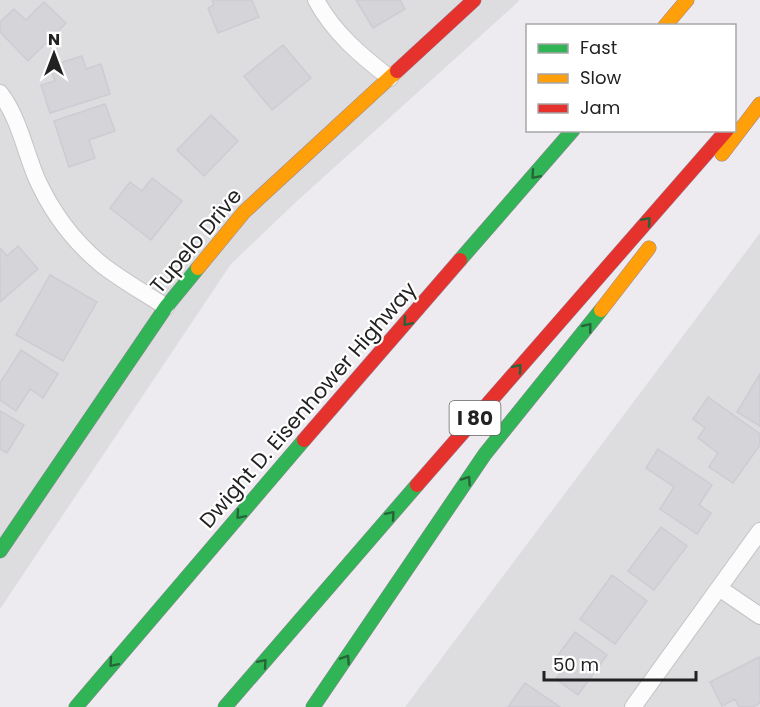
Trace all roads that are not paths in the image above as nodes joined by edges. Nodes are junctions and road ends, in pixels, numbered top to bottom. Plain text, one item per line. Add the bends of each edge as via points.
1 (316, 0) edge
2 (474, 0) edge
3 (687, 0) edge
4 (667, 24) edge
5 (390, 78) junction
6 (0, 93) edge
7 (760, 93) edge
8 (760, 105) edge
9 (736, 121) edge
10 (571, 132) edge
11 (725, 132) edge
12 (710, 169) dead end
13 (661, 233) dead end
14 (166, 307) junction
15 (760, 531) edge
16 (0, 551) edge
17 (719, 588) junction
18 (760, 616) edge
19 (79, 703) edge
20 (67, 707) edge
21 (225, 707) edge
22 (313, 707) edge
23 (633, 707) edge

1 - 5 street via 337,30
2 - 5 main road, Tupelo Drive
3 - 4 main road
5 - 14 main road, Tupelo Drive via 244,212
6 - 14 street via 20,129 47,200 63,225 103,265
7 - 9 main road
8 - 12 main road
10 -> 19 main road, Dwight D. Eisenhower Highway
21 -> 11 main road, I 80
22 -> 13 main road via 485,454
14 - 16 main road, Tupelo Drive
15 - 17 street
17 - 18 street
17 - 23 street
19 - 20 main road, Dwight D. Eisenhower Highway

